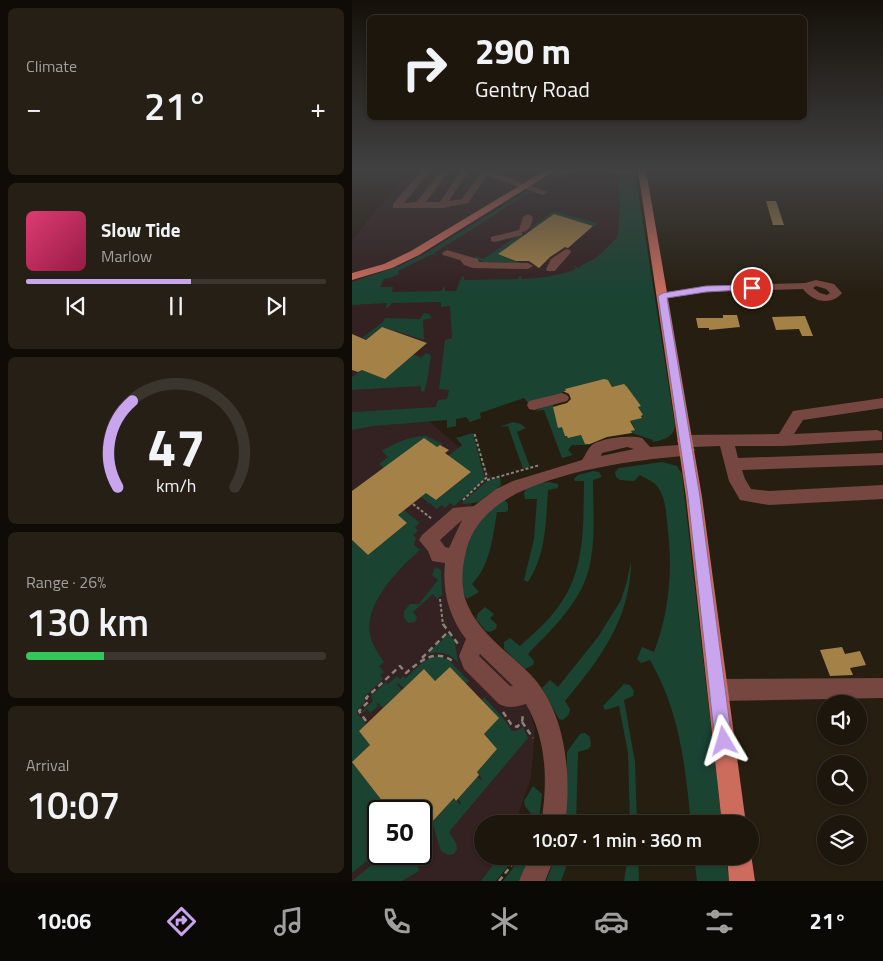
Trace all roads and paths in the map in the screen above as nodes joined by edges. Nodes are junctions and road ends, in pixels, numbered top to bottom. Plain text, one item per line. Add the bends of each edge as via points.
1 (482, 211) edge
2 (649, 211) edge
3 (528, 217) dead end
4 (495, 239) dead end
5 (566, 252) dead end
6 (447, 253) dead end
7 (528, 266) dead end
8 (551, 270) dead end
9 (352, 277) edge
10 (806, 286) dead end
11 (663, 296) junction
12 (562, 398) dead end
13 (882, 403) edge
14 (534, 405) dead end
15 (474, 432) dead end
16 (881, 436) edge
17 (726, 440) junction
18 (783, 440) junction
19 (686, 446) junction
20 (882, 459) edge
21 (546, 464) dead end
22 (733, 464) junction
23 (882, 492) edge
24 (413, 504) dead end
25 (477, 513) junction
26 (443, 527) junction
27 (456, 556) junction
28 (449, 631) dead end
29 (422, 658) junction
30 (456, 664) dead end
31 (882, 688) edge
32 (718, 690) junction
33 (497, 705) dead end
34 (366, 721) dead end
35 (522, 722) dead end
36 (554, 815) edge
37 (733, 815) edge
38 (512, 865) edge
39 (539, 865) edge
40 (740, 865) edge
41 (499, 881) edge
42 (532, 881) edge
43 (742, 881) edge

1 - 9 main road via 403,259
2 - 11 main road
3 - 4 street via 527,225 520,231
5 - 8 street via 555,261
6 - 7 street via 468,263
10 - 11 street via 706,289
11 - 19 main road
12 - 14 street
13 - 18 street via 798,415
15 - 21 path via 487,479
16 - 18 street
17 - 18 street
17 - 19 street
17 - 22 street
19 - 25 street via 531,479 492,499
19 - 32 main road
20 - 22 street
22 - 23 street via 746,495 768,498
24 - 26 path
25 - 26 street via 459,513
25 - 27 street via 466,529
26 - 27 street via 428,540 436,547 438,555
27 - 36 street via 453,576 456,598 462,615 478,636 469,656 471,662 506,697 530,692 541,711 553,746 557,784
28 - 29 path
29 - 30 path via 444,654
29 - 34 path via 406,673 400,666 366,698 369,701 359,711
31 - 32 street
32 - 37 main road
33 - 35 path via 514,727
38 - 41 path
39 - 42 street
40 - 43 main road

